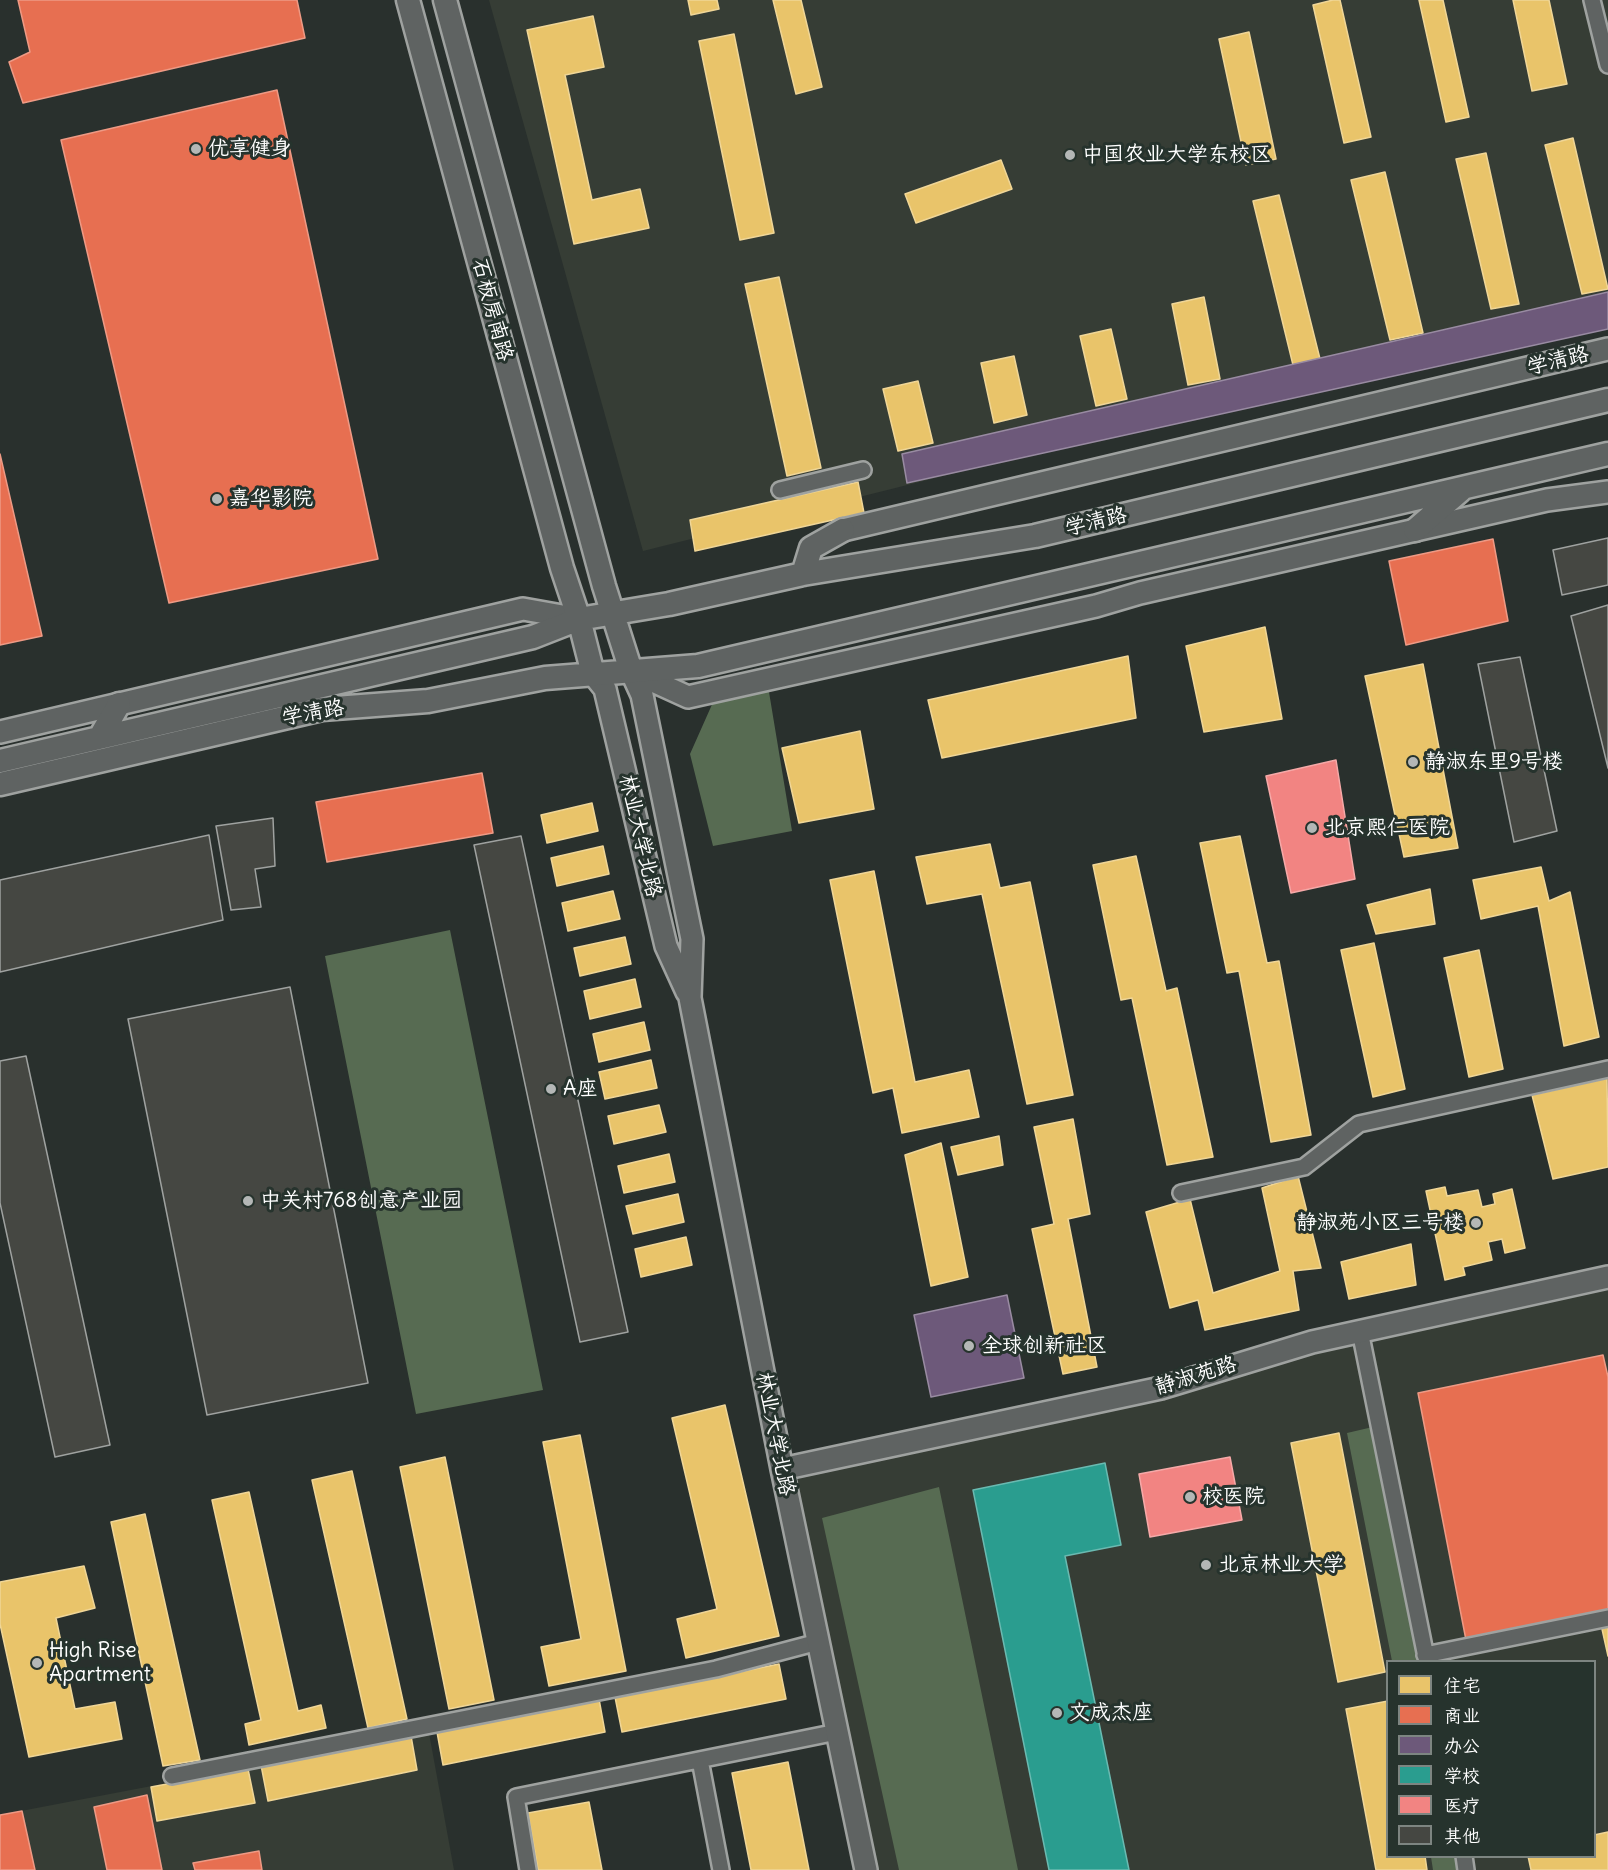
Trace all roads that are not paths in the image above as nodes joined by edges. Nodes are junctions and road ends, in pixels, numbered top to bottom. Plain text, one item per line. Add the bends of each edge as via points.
1 (408, 0) edge
2 (446, 0) edge
3 (1592, 0) edge
4 (1608, 64) edge
5 (1608, 349) edge
6 (1608, 400) edge
7 (1608, 454) edge
8 (863, 470) dead end
9 (1464, 488) junction
10 (780, 490) dead end
11 (1608, 492) edge
12 (843, 530) joint
13 (1415, 530) junction
14 (803, 574) junction
15 (614, 614) junction
16 (579, 619) junction
17 (631, 671) junction
18 (593, 674) junction
19 (119, 704) junction
20 (0, 732) edge
21 (100, 737) junction
22 (0, 760) edge
23 (0, 784) edge
24 (690, 998) junction
25 (1608, 1069) edge
26 (1181, 1193) dead end
27 (1608, 1277) edge
28 (1360, 1331) junction
29 (782, 1469) junction
30 (1608, 1618) edge
31 (818, 1642) junction
32 (1426, 1658) edge
33 (837, 1732) junction
34 (700, 1760) junction
35 (172, 1776) dead end
36 (528, 1870) edge
37 (721, 1870) edge
38 (866, 1870) edge

1 - 16 main road, 石板房南路
2 - 15 main road, 石板房南路
3 - 4 street
5 - 12 street, 学清路
6 - 14 main road, 学清路 via 1035,537
7 - 9 main road, 学清路
8 - 10 street
9 - 13 main road
9 - 17 main road, 学清路 via 698,666
11 - 13 street, 学清路 via 1547,500
12 - 14 main road via 811,548
13 - 17 street, 学清路 via 688,697
14 - 15 main road, 学清路
15 - 16 main road, 学清路
15 - 17 main road, 石板房南路
16 - 18 main road, 石板房南路
16 - 19 street, 学清路 via 523,609
16 - 21 main road, 学清路 via 533,637
17 - 18 main road, 学清路
17 - 24 street, 林业大学北路 via 642,695 692,939
18 - 23 main road, 学清路 via 545,678 428,701 322,709
18 - 24 street, 林业大学北路 via 604,689 666,945
19 - 20 street, 学清路
19 - 21 main road
21 - 22 main road, 学清路
24 - 29 street, 林业大学北路
25 - 26 street via 1359,1124 1304,1167
27 - 28 street, 静淑苑路
28 - 29 street, 静淑苑路 via 1161,1388
28 - 32 street
29 - 31 street, 林业大学北路
30 - 32 street
31 - 33 street, 林业大学北路
31 - 35 street via 716,1669
33 - 34 street
33 - 38 street, 林业大学北路
34 - 36 street via 516,1797
34 - 37 street

